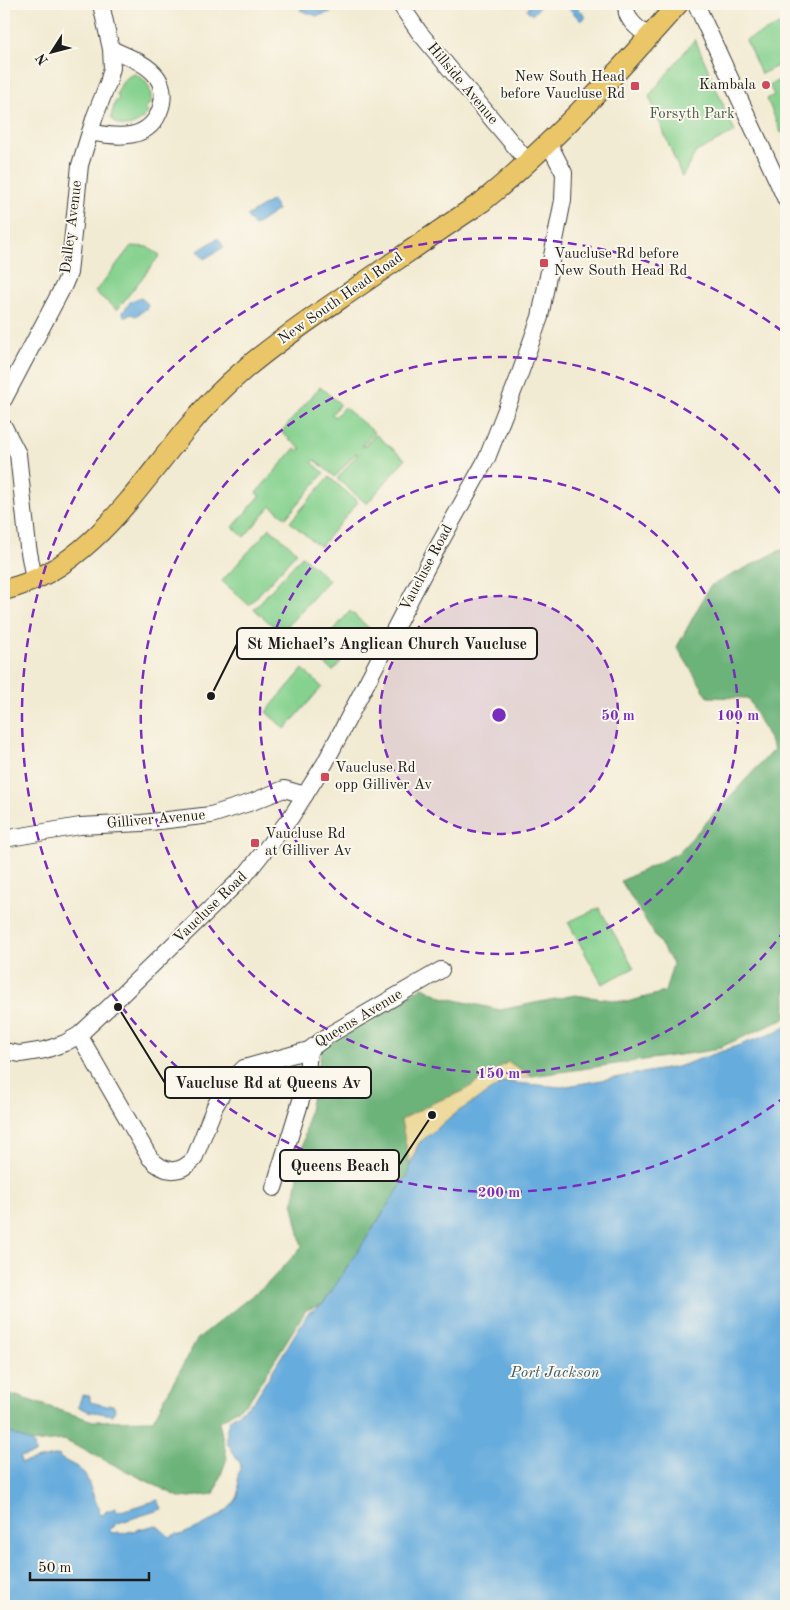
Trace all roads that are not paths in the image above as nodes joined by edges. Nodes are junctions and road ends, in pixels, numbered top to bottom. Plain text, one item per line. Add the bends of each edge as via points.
1 (100, 4) edge
2 (400, 4) edge
3 (627, 4) edge
4 (678, 4) edge
5 (696, 4) edge
6 (649, 38) junction
7 (111, 49) junction
8 (90, 132) junction
9 (548, 142) junction
10 (528, 162) junction
11 (786, 200) edge
12 (4, 399) edge
13 (4, 427) edge
14 (34, 579) junction
15 (4, 590) edge
16 (305, 796) junction
17 (4, 839) edge
18 (441, 970) dead end
19 (79, 1035) junction
20 (309, 1050) junction
21 (4, 1051) edge
22 (274, 1188) dead end

1 - 7 street, Dalley Avenue
2 - 10 street, Hillside Avenue via 419,32
3 - 6 street via 629,18
4 - 6 main road, New South Head Road
5 - 11 street
6 - 9 main road, New South Head Road
7 - 8 street, Dalley Avenue via 111,75
7 - 8 street via 153,72 161,84 161,107 153,122 138,133 111,136
8 - 12 street, Dalley Avenue via 80,165 69,273
9 - 10 main road, New South Head Road
9 - 16 street, Vaucluse Road via 564,173 563,200 540,317 508,408 487,458
10 - 14 main road, New South Head Road via 482,202 245,368 188,426 107,526 79,552
13 - 14 street via 18,454
14 - 15 main road, New South Head Road
16 - 17 street, Gilliver Avenue via 284,789 211,815 80,826
16 - 19 street, Vaucluse Road via 246,874
18 - 20 street, Queens Avenue
19 - 20 street, Queens Avenue via 150,1158 157,1166 173,1171 194,1159 215,1106 244,1068
19 - 21 street, Vaucluse Road via 45,1050 20,1054
20 - 22 street via 306,1084

